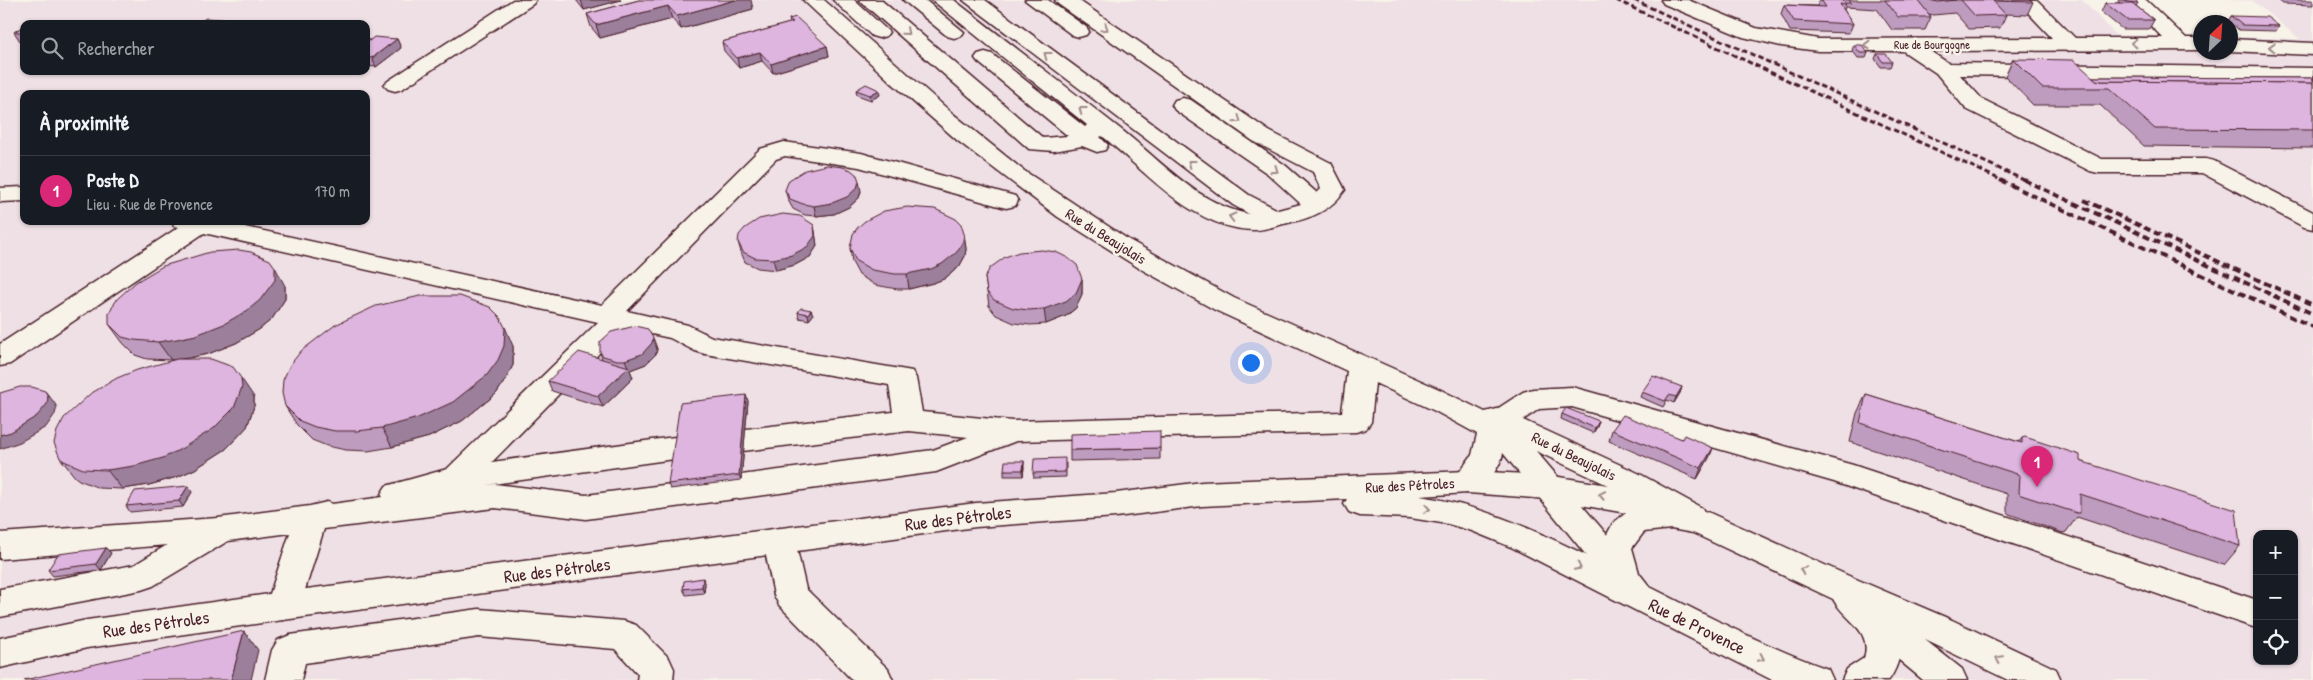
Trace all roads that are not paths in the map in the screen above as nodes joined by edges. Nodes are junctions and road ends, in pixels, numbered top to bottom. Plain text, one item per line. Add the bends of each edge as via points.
1 (526, 0) edge
2 (814, 0) edge
3 (843, 0) edge
4 (868, 0) edge
5 (914, 0) edge
6 (942, 0) edge
7 (973, 0) edge
8 (1035, 0) edge
9 (1065, 0) edge
10 (1671, 0) edge
11 (2135, 0) edge
12 (2025, 2) edge
13 (2180, 43) junction
14 (1906, 44) junction
15 (2069, 44) junction
16 (2193, 44) edge
17 (2238, 45) edge
18 (2313, 49) edge
19 (1943, 69) junction
20 (2313, 74) edge
21 (395, 85) dead end
22 (1092, 131) junction
23 (1057, 146) junction
24 (20, 194) edge
25 (0, 195) edge
26 (1006, 201) dead end
27 (1315, 207) junction
28 (1275, 218) junction
29 (2313, 222) edge
30 (189, 225) edge
31 (201, 225) edge
32 (613, 317) junction
33 (0, 357) edge
34 (1362, 366) junction
35 (909, 421) junction
36 (1497, 425) junction
37 (1013, 431) junction
38 (457, 478) junction
39 (1468, 482) junction
40 (1547, 487) junction
41 (1116, 505) junction
42 (311, 518) junction
43 (1699, 522) junction
44 (222, 529) junction
45 (779, 541) junction
46 (0, 546) edge
47 (1837, 586) junction
48 (1632, 589) junction
49 (0, 603) edge
50 (283, 606) junction
51 (2253, 613) dead end
52 (1870, 616) junction
53 (0, 653) edge
54 (283, 680) edge
55 (655, 680) edge
56 (875, 680) edge
57 (1814, 680) edge
58 (1860, 680) edge
59 (1949, 680) edge
60 (2043, 680) edge

1 - 21 street
2 - 34 street, Rue du Beaujolais via 958,130 1099,234 1214,299
3 - 23 street via 1016,151 1031,156
4 -> 23 street via 1037,144
5 - 22 street
22 -> 6 street
28 -> 7 street via 1241,200
8 -> 27 street via 1293,183 1312,199
9 -> 27 street via 1261,136 1322,168 1333,190
14 -> 10 street, Rue de Bourgogne via 1818,45 1780,40 1750,33
11 - 13 street
12 - 15 street
13 -> 15 street, Rue de Bourgogne
13 - 16 street, Rue de Bourgogne
14 - 15 street, Rue de Bourgogne
14 - 19 street
18 -> 17 street
19 - 20 street
19 - 29 street via 1974,104 2098,166 2206,166
22 - 23 street
28 -> 22 street via 1252,222 1219,214 1163,178 1110,153
24 - 25 street
26 - 32 street via 861,160 784,149 768,154
27 - 28 street
30 - 33 street
31 - 32 street
32 - 35 street via 678,331 705,345 902,378
32 - 38 street
34 - 36 street, Rue du Beaujolais
34 - 37 street via 1356,422
35 - 37 street
35 - 38 street
36 - 39 street via 1487,458
36 - 40 street, Rue du Beaujolais
36 - 43 street, Rue du Beaujolais via 1627,481
36 - 51 street via 1533,399 1572,397 1842,473
37 - 42 street via 936,461 586,507 495,496
38 - 42 street
39 - 40 street, Rue des Pétroles
39 - 41 street, Rue des Pétroles via 1202,494
43 -> 40 street, Rue des Pétroles via 1614,498
40 - 48 street, Rue du Beaujolais
41 - 45 street, Rue des Pétroles via 985,514
41 -> 48 street, Rue des Pétroles via 1202,508 1334,503 1410,506 1448,512 1522,538
42 - 44 street
42 - 50 street
47 -> 43 street
43 - 48 street via 1671,517 1633,523 1616,548
44 - 46 street
44 - 49 street via 141,577
45 - 50 street, Rue des Pétroles
45 - 56 street via 791,595
47 - 52 street
60 -> 47 street via 1940,630
48 -> 57 street, Rue de Provence via 1761,658
50 - 53 street, Rue des Pétroles via 87,634
52 - 58 street via 1884,645 1875,672
52 - 59 street
54 - 55 street via 290,650 479,623 624,635 656,669

